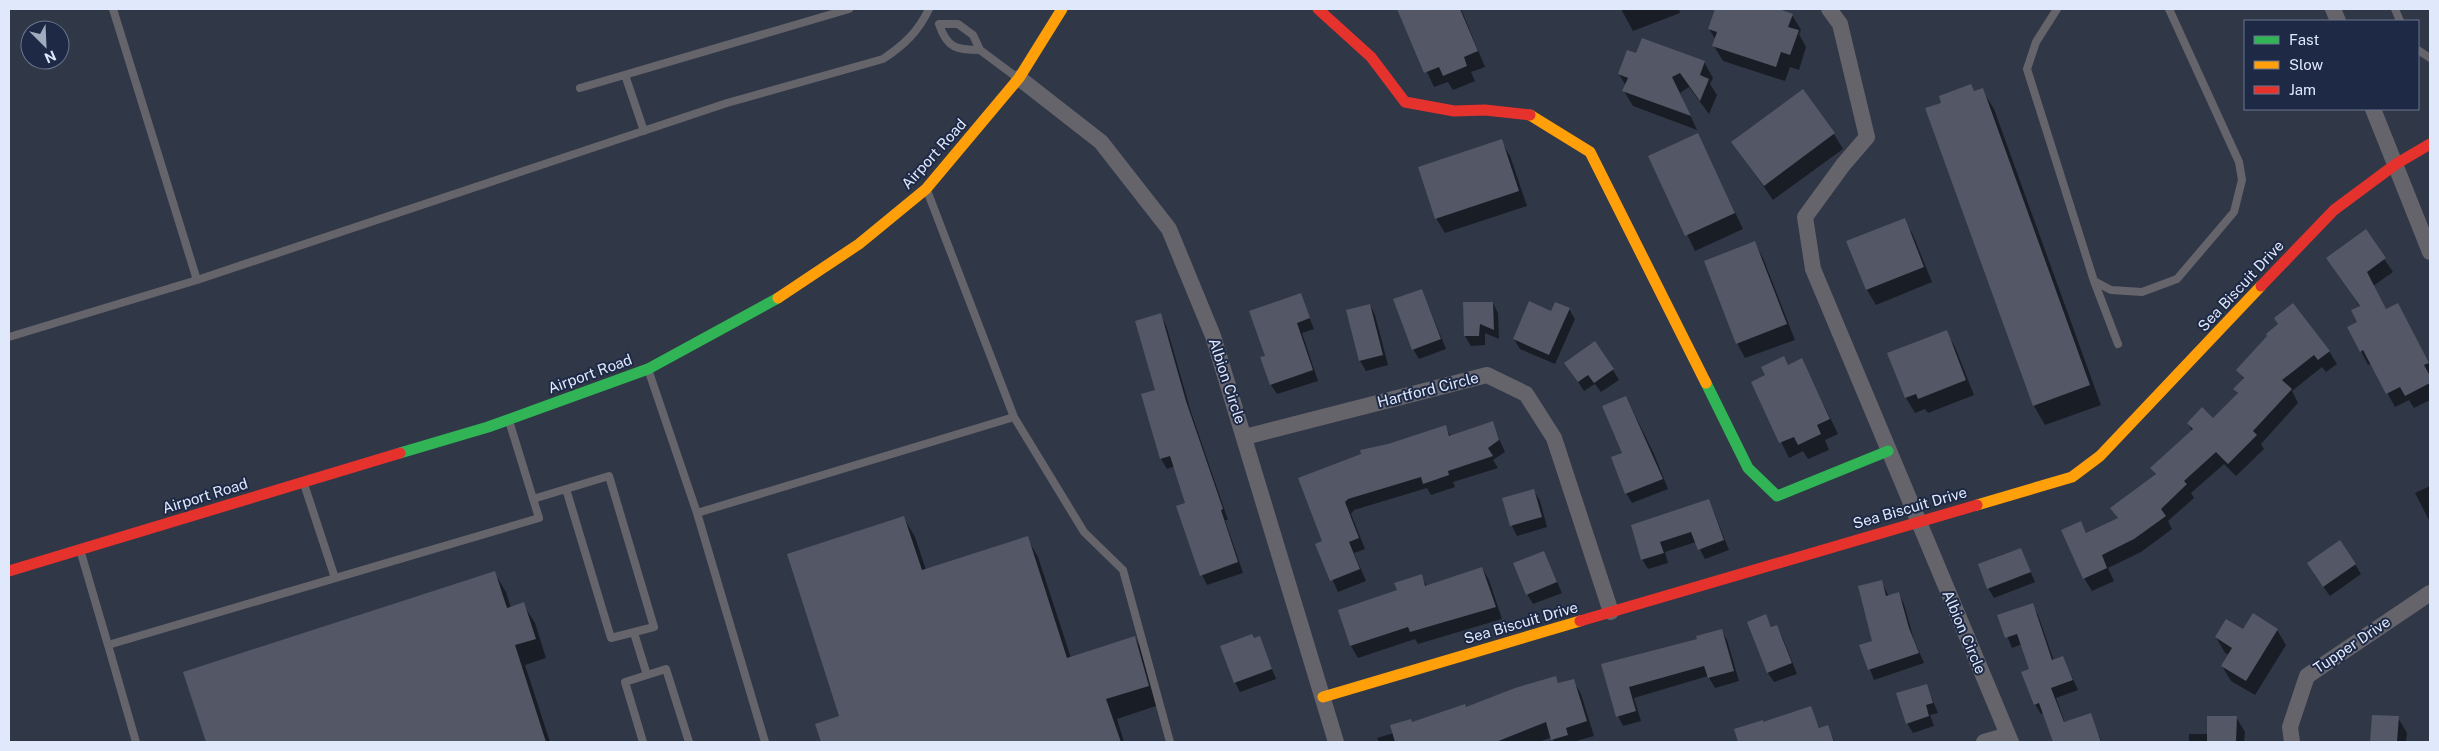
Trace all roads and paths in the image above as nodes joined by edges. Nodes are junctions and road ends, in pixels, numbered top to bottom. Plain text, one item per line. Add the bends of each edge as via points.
1 (113, 9) edge
2 (849, 9) edge
3 (1062, 9) edge
4 (1318, 9) edge
5 (1830, 9) edge
6 (2057, 9) edge
7 (2169, 9) edge
8 (928, 12) edge
9 (939, 24) junction
10 (980, 50) junction
11 (2419, 51) edge
12 (2430, 58) edge
13 (625, 75) junction
14 (1019, 78) junction
15 (580, 88) dead end
16 (2373, 110) edge
17 (644, 131) junction
18 (2430, 144) edge
19 (2396, 164) junction
20 (926, 189) junction
21 (2427, 234) edge
22 (2430, 252) edge
23 (197, 280) junction
24 (2094, 281) junction
25 (9, 337) edge
26 (2118, 344) dead end
27 (648, 369) junction
28 (1014, 417) junction
29 (509, 419) junction
30 (1245, 437) junction
31 (1888, 451) junction
32 (304, 483) junction
33 (566, 489) junction
34 (533, 499) junction
35 (697, 513) junction
36 (1917, 522) junction
37 (80, 550) junction
38 (9, 571) edge
39 (335, 578) junction
40 (2430, 593) edge
41 (1611, 612) junction
42 (634, 633) junction
43 (108, 645) junction
44 (648, 675) junction
45 (1323, 697) junction
46 (2010, 739) edge
47 (136, 742) edge
48 (643, 742) edge
49 (689, 742) edge
50 (765, 742) edge
51 (1170, 742) edge
52 (1336, 742) edge
53 (1984, 742) edge
54 (2292, 742) edge

1 - 23 lane
2 - 13 lane
3 - 14 main road, Airport Road
4 - 31 main road via 1371,57 1405,102 1454,111 1529,114 1590,152 1748,468 1777,496
5 - 31 street, Albion Circle via 1840,24 1867,137 1805,216 1813,269
6 - 24 lane via 2036,42 2027,69
7 - 24 lane via 2239,162 2242,180 2234,212 2177,279 2142,292 2111,290
8 - 9 lane
8 - 17 lane via 903,46 883,59 727,103
9 - 10 lane via 958,24 973,35
9 - 10 lane via 944,38 959,50
10 - 14 lane
11 - 12 lane
13 - 15 lane
13 - 17 lane
14 - 20 main road, Airport Road
14 - 30 street, Albion Circle via 1101,142 1170,229 1213,336
16 - 19 street
17 - 23 lane
18 - 19 main road, Sea Biscuit Drive
19 - 21 street
19 - 36 main road, Sea Biscuit Drive via 2334,210 2100,456 2072,477
20 - 27 main road, Airport Road via 859,244 788,293
20 - 28 lane
21 - 22 street
23 - 25 lane
24 - 26 lane
27 - 29 main road, Airport Road
27 - 35 lane
28 - 35 lane
28 - 51 lane via 1084,532 1124,570
29 - 32 main road, Airport Road
29 - 34 lane
30 - 41 street, Hartford Circle via 1487,375 1526,394 1554,438
30 - 45 street, Albion Circle
31 - 36 street, Albion Circle
32 - 37 main road, Airport Road
32 - 39 lane
33 - 34 lane
33 - 42 lane via 611,638
33 - 42 lane via 609,476 654,627
34 - 39 lane via 539,518
35 - 50 lane
36 - 41 main road, Sea Biscuit Drive
36 - 46 street, Albion Circle
37 - 38 main road, Airport Road
37 - 43 lane
39 - 43 lane
40 - 54 street, Tupper Drive via 2307,676 2290,727
41 - 45 main road, Sea Biscuit Drive
42 - 44 lane
43 - 47 lane
44 - 48 lane via 625,682
44 - 49 lane via 666,669
45 - 52 street, Albion Circle
46 - 53 street

